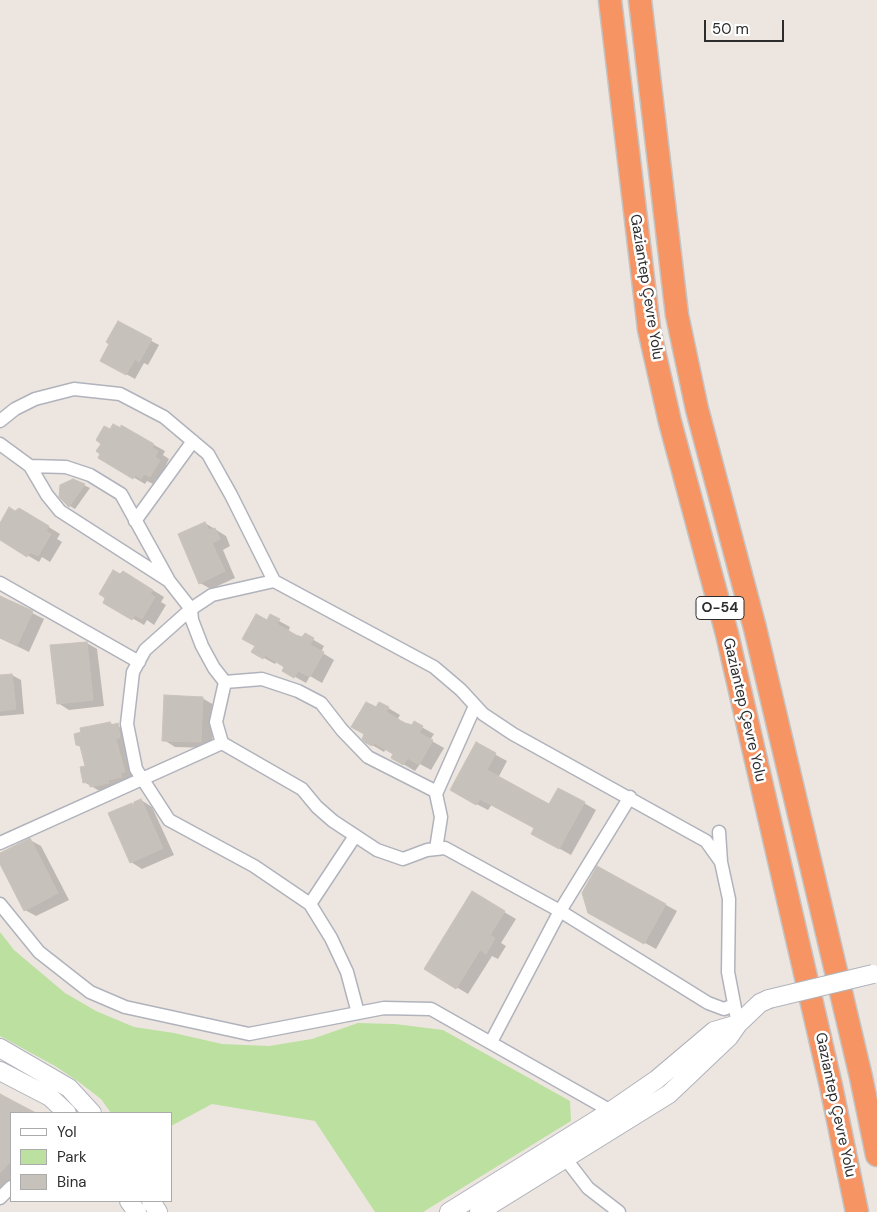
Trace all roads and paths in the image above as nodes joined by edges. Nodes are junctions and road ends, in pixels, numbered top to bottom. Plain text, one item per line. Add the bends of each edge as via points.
1 (596, 0) edge
2 (610, 0) edge
3 (640, 0) edge
4 (619, 77) junction
5 (0, 421) edge
6 (193, 441) junction
7 (0, 444) edge
8 (30, 466) junction
9 (135, 521) junction
10 (169, 581) junction
11 (274, 581) junction
12 (0, 582) edge
13 (191, 609) junction
14 (139, 662) junction
15 (224, 682) junction
16 (476, 706) junction
17 (222, 743) junction
18 (141, 780) junction
19 (436, 792) junction
20 (630, 797) junction
21 (719, 832) dead end
22 (355, 836) junction
23 (0, 843) edge
24 (436, 849) junction
25 (721, 862) junction
26 (0, 904) edge
27 (310, 904) junction
28 (560, 911) junction
29 (875, 974) edge
30 (734, 1005) junction
31 (358, 1013) junction
32 (738, 1024) junction
33 (491, 1042) junction
34 (0, 1048) edge
35 (0, 1071) edge
36 (611, 1111) junction
37 (66, 1112) edge
38 (91, 1112) edge
39 (877, 1155) edge
40 (565, 1158) junction
41 (10, 1187) edge
42 (0, 1198) edge
43 (449, 1212) edge
44 (479, 1212) edge
45 (618, 1212) edge
46 (857, 1212) edge

1 - 4 highway via 599,20
2 - 4 highway, Gaziantep Çevre Yolu / O-54
3 - 39 highway, Gaziantep Çevre Yolu / O-54 via 677,315 697,409 755,628
4 - 46 highway, Gaziantep Çevre Yolu / O-54 via 649,328 670,422 727,634
5 - 6 street via 35,399 74,389 120,394 164,417
6 - 9 street
6 - 11 street via 208,454
7 - 8 street
8 - 9 street via 66,467 90,475 121,494
8 - 10 street via 60,510
9 - 10 street
10 - 13 street
11 - 13 street via 212,595
11 - 16 street via 434,667
12 - 14 street
13 - 14 street via 145,650
13 - 15 street via 202,646
14 - 18 street via 133,672 127,724
15 - 17 street via 216,722
15 - 19 street via 262,679 298,691 321,703 368,757
16 - 19 street
16 - 20 street via 514,734
17 - 18 street
17 - 22 street via 302,789 322,812
18 - 23 street
18 - 27 street via 169,820 254,866
19 - 24 street via 441,817
20 - 25 street via 706,841
20 - 28 street
21 - 25 street
22 - 24 street via 377,850 403,858
22 - 27 street
24 - 28 street via 445,848
25 - 30 street via 729,900 728,972
26 - 31 street via 39,952 90,992 125,1008 249,1034
27 - 31 street via 347,972
28 - 30 street via 708,1003 724,1009
28 - 33 street
29 - 32 street, bridge via 769,999
30 - 32 street
31 - 33 street via 384,1008 431,1009
32 - 36 street via 714,1031 656,1080
32 - 40 street via 729,1037 669,1094
33 - 36 street
34 - 38 street via 69,1088
35 - 37 street via 50,1098
36 - 43 street
40 - 44 street
40 - 45 street via 588,1188
41 - 42 street

